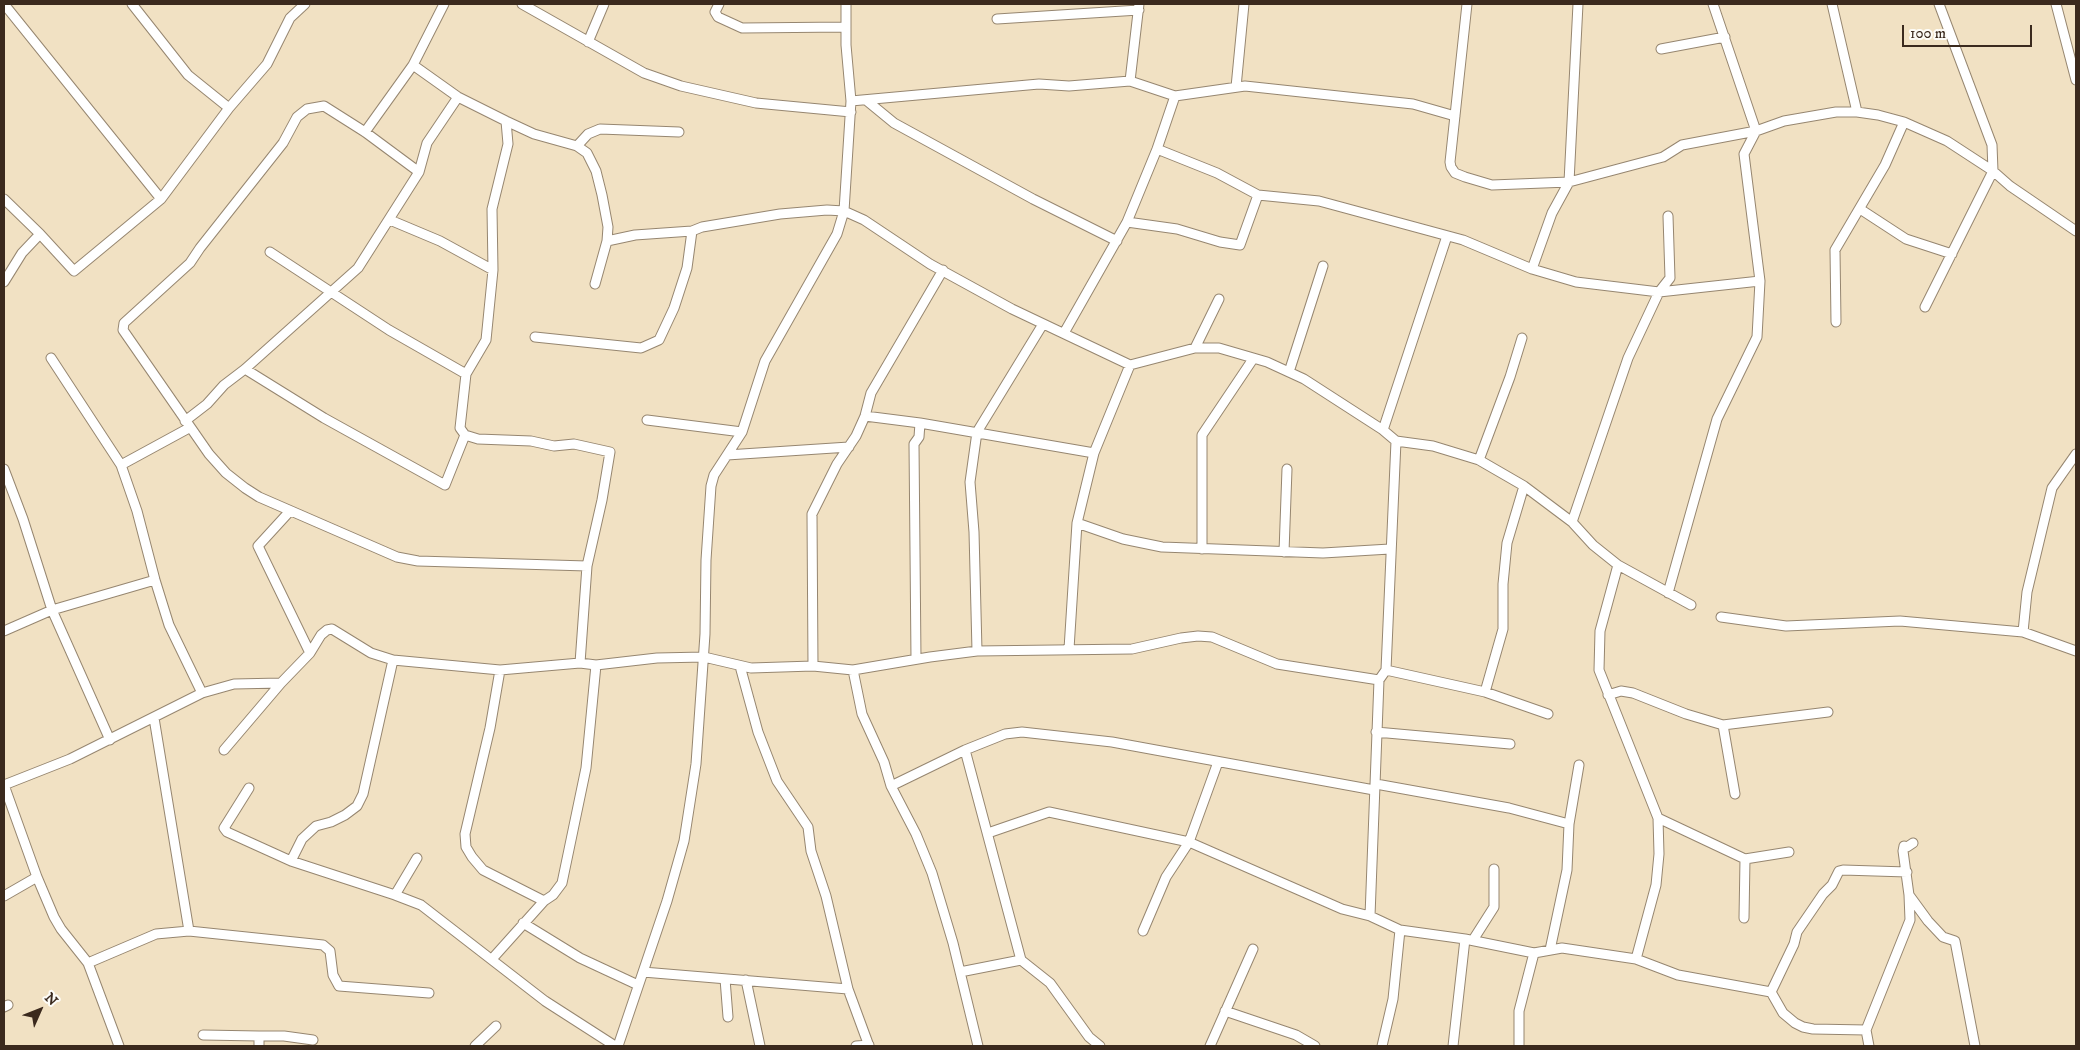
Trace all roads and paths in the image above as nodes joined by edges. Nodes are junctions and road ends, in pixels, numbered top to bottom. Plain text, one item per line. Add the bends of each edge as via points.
1 (4, 4) edge
2 (132, 4) edge
3 (306, 4) edge
4 (444, 4) edge
5 (522, 4) edge
6 (604, 4) edge
7 (719, 4) edge
8 (846, 4) edge
9 (1244, 4) edge
10 (1467, 4) edge
11 (1578, 4) edge
12 (1713, 4) edge
13 (1832, 4) edge
14 (1939, 4) edge
15 (2056, 4) edge
16 (1139, 7) edge
17 (997, 19) dead end
18 (846, 27) junction
19 (1724, 37) junction
20 (588, 42) junction
21 (1661, 49) dead end
22 (413, 64) junction
23 (2076, 80) edge
24 (1130, 81) junction
25 (1236, 87) junction
26 (1175, 96) junction
27 (458, 97) junction
28 (866, 100) junction
29 (851, 101) junction
30 (229, 108) junction
31 (851, 112) junction
32 (1857, 112) junction
33 (1455, 116) junction
34 (506, 122) junction
35 (1904, 122) junction
36 (1756, 131) junction
37 (365, 132) junction
38 (679, 132) dead end
39 (577, 146) junction
40 (1157, 149) junction
41 (1993, 170) junction
42 (419, 172) junction
43 (1569, 182) junction
44 (1258, 195) junction
45 (4, 199) edge
46 (161, 199) junction
47 (1860, 209) junction
48 (844, 212) junction
49 (1668, 216) dead end
50 (390, 220) junction
51 (1127, 222) junction
52 (692, 231) junction
53 (2076, 231) edge
54 (40, 234) junction
55 (1447, 236) junction
56 (607, 241) junction
57 (1117, 241) junction
58 (270, 252) dead end
59 (1952, 254) junction
60 (1323, 266) dead end
61 (1532, 268) junction
62 (493, 270) junction
63 (943, 270) junction
64 (1760, 281) junction
65 (4, 282) edge
66 (595, 284) dead end
67 (1659, 292) junction
68 (331, 293) junction
69 (1219, 299) dead end
70 (1925, 307) dead end
71 (1836, 322) dead end
72 (1043, 324) junction
73 (1064, 333) junction
74 (536, 338) dead end
75 (1522, 338) dead end
76 (1195, 348) junction
77 (50, 358) dead end
78 (1253, 359) junction
79 (1130, 365) junction
80 (245, 369) junction
81 (1289, 372) junction
82 (466, 374) junction
83 (865, 416) junction
84 (647, 420) dead end
85 (920, 423) junction
86 (187, 425) junction
87 (1382, 430) junction
88 (742, 432) junction
89 (977, 432) junction
90 (465, 435) junction
91 (1396, 442) junction
92 (849, 447) junction
93 (1094, 453) junction
94 (2076, 454) edge
95 (727, 455) junction
96 (1479, 460) junction
97 (121, 465) junction
98 (4, 469) edge
99 (1287, 469) dead end
100 (1524, 486) junction
101 (290, 511) junction
102 (1572, 522) junction
103 (1076, 523) junction
104 (1202, 549) junction
105 (1390, 549) junction
106 (1284, 552) junction
107 (1618, 565) junction
108 (587, 566) junction
109 (155, 580) junction
110 (1668, 593) junction
111 (1691, 605) dead end
112 (52, 610) junction
113 (1721, 617) dead end
114 (4, 631) edge
115 (2023, 632) junction
116 (1069, 649) junction
117 (977, 651) junction
118 (2076, 651) edge
119 (310, 653) junction
120 (704, 657) junction
121 (916, 659) junction
122 (393, 660) junction
123 (580, 663) junction
124 (596, 665) junction
125 (740, 666) junction
126 (814, 666) junction
127 (500, 670) junction
128 (853, 670) junction
129 (1386, 670) junction
130 (1379, 680) junction
131 (281, 683) junction
132 (1485, 692) junction
133 (202, 693) junction
134 (1608, 694) junction
135 (1828, 712) dead end
136 (1548, 714) dead end
137 (154, 718) junction
138 (1723, 725) junction
139 (1376, 732) junction
140 (110, 740) junction
141 (1510, 744) dead end
142 (224, 750) dead end
143 (965, 750) junction
144 (1218, 762) junction
145 (1579, 766) dead end
146 (891, 786) junction
147 (1375, 787) junction
148 (249, 788) dead end
149 (1734, 794) dead end
150 (1658, 818) junction
151 (1569, 824) junction
152 (988, 833) junction
153 (1189, 842) junction
154 (1913, 843) dead end
155 (1789, 852) dead end
156 (417, 858) dead end
157 (1745, 858) junction
158 (291, 861) junction
159 (1494, 869) dead end
160 (1907, 872) junction
161 (37, 877) junction
162 (396, 895) junction
163 (1909, 895) junction
164 (4, 896) edge
165 (544, 901) junction
166 (1370, 916) junction
167 (1744, 918) dead end
168 (523, 923) junction
169 (1400, 930) junction
170 (189, 931) junction
171 (1143, 931) dead end
172 (1469, 940) junction
173 (1254, 949) dead end
174 (1550, 950) junction
175 (1534, 953) junction
176 (492, 959) junction
177 (1636, 959) junction
178 (1021, 960) junction
179 (88, 963) junction
180 (643, 972) junction
181 (960, 972) junction
182 (725, 979) junction
183 (746, 980) junction
184 (638, 985) junction
185 (848, 989) junction
186 (1771, 992) junction
187 (429, 993) dead end
188 (1225, 1012) junction
189 (728, 1017) dead end
190 (496, 1026) dead end
191 (1866, 1030) junction
192 (203, 1035) dead end
193 (259, 1036) junction
194 (313, 1040) dead end
195 (119, 1046) edge
196 (259, 1046) edge
197 (475, 1046) edge
198 (617, 1046) edge
199 (760, 1046) edge
200 (856, 1046) edge
201 (869, 1046) edge
202 (978, 1046) edge
203 (1100, 1046) edge
204 (1210, 1046) edge
205 (1315, 1046) edge
206 (1382, 1046) edge
207 (1453, 1046) edge
208 (1518, 1046) edge
209 (1869, 1046) edge
210 (1975, 1046) edge

1 - 46 street
2 - 30 street via 188,75
3 - 30 street via 290,18 267,64
4 - 22 street
5 - 20 street
6 - 20 street
7 - 18 street via 714,12 718,17 742,28
8 - 18 street
9 - 25 street
10 - 33 street
11 - 43 street
12 - 19 street
13 - 32 street
14 - 41 street via 1992,145
15 - 23 street
16 - 17 street
16 - 24 street
18 - 29 street
19 - 21 street
19 - 36 street
20 - 31 street via 644,73 680,86 756,102
22 - 27 street
22 - 37 street
24 - 26 street
24 - 28 street via 1069,86 1039,84
25 - 26 street
25 - 33 street via 1413,104
26 - 40 street
27 - 34 street
27 - 42 street via 427,143
28 - 29 street
28 - 57 street via 894,123
29 - 31 street
30 - 46 street
31 - 48 street
32 - 35 street
32 - 36 street via 1784,120
33 - 43 street via 1450,162 1455,173 1492,185
34 - 39 street
34 - 62 street via 508,144 492,209
35 - 41 street via 1947,142
35 - 47 street
36 - 43 street via 1682,145 1663,157
36 - 64 street via 1744,154
37 - 42 street
37 - 86 street via 324,106 307,109 297,117 283,143 190,263 124,323 123,330
38 - 39 street via 600,129 588,134
39 - 56 street via 587,153 596,171 608,227
40 - 44 street via 1218,174
40 - 51 street
41 - 53 street via 2010,186
41 - 59 street
42 - 50 street
43 - 61 street via 1552,213
44 - 51 street via 1240,245 1177,229
44 - 55 street via 1319,201
45 - 54 street
46 - 54 street via 74,270
47 - 59 street via 1906,239
47 - 71 street via 1835,250
48 - 52 street via 827,210 780,214
48 - 63 street via 864,220
48 - 88 street via 837,234 765,361
49 - 67 street via 1670,278
50 - 62 street via 440,241
50 - 68 street via 358,268
51 - 57 street
52 - 56 street via 635,235
52 - 74 street via 687,268 659,340 642,348
54 - 65 street via 22,253
55 - 61 street
55 - 87 street
56 - 66 street
57 - 73 street
58 - 68 street
59 - 70 street
60 - 81 street
61 - 67 street via 1576,282
62 - 82 street via 486,340
63 - 72 street
63 - 83 street via 871,393
64 - 67 street
64 - 110 street via 1757,337 1717,419
67 - 102 street via 1628,358
68 - 80 street
68 - 82 street
69 - 76 street
72 - 73 street
72 - 89 street
73 - 79 street
75 - 96 street
76 - 78 street via 1219,348
76 - 79 street
77 - 97 street
78 - 81 street
78 - 104 street via 1202,435
79 - 93 street
80 - 86 street via 224,385
80 - 90 street via 333,423 446,485
81 - 87 street via 1322,389
82 - 90 street via 460,428
83 - 85 street
83 - 92 street
84 - 88 street
85 - 89 street
85 - 121 street via 919,437 914,444
86 - 97 street
86 - 101 street via 209,454 244,488
87 - 91 street
88 - 95 street
89 - 93 street
89 - 117 street via 970,482
90 - 108 street via 554,446 574,444 610,452
91 - 96 street via 1433,446
91 - 105 street
92 - 95 street
92 - 126 street via 812,514
93 - 103 street
94 - 115 street via 2052,488 2027,592
95 - 120 street via 711,486
96 - 100 street
97 - 109 street
98 - 112 street
99 - 106 street
100 - 102 street
100 - 132 street via 1507,543 1503,629
101 - 108 street via 397,557 418,561
101 - 119 street via 258,546
102 - 107 street
103 - 104 street via 1143,544
103 - 116 street
104 - 106 street
105 - 106 street
105 - 129 street
107 - 110 street
107 - 134 street via 1600,631 1599,670
108 - 123 street
109 - 112 street
109 - 133 street via 169,625
110 - 111 street
112 - 114 street
112 - 140 street
113 - 115 street via 1786,626 1900,621
115 - 118 street
116 - 117 street
116 - 130 street via 1132,649 1181,638 1212,637 1277,664
117 - 121 street
119 - 122 street via 321,635 332,629 371,653
119 - 131 street
120 - 124 street
120 - 125 street
120 - 180 street via 696,764 684,841
121 - 128 street
122 - 127 street
122 - 158 street via 363,794 357,806 331,822 316,826 302,839
123 - 124 street
123 - 127 street
124 - 165 street via 586,768 562,883
125 - 126 street
125 - 185 street via 758,732 777,781 808,827 811,851 826,896
126 - 128 street
127 - 165 street via 465,834 466,846 483,870
128 - 146 street via 862,714
129 - 130 street
129 - 132 street
130 - 139 street
131 - 133 street via 249,682
131 - 142 street
132 - 136 street
133 - 137 street
134 - 138 street via 1633,693
134 - 150 street
135 - 138 street
137 - 140 street
137 - 170 street
138 - 149 street
139 - 141 street
139 - 147 street
140 - 161 street via 4,785
143 - 144 street via 1005,734 1035,732 1112,742
143 - 146 street
143 - 152 street
144 - 147 street
144 - 153 street
145 - 151 street
146 - 181 street via 932,873
147 - 151 street via 1510,808
147 - 166 street
148 - 158 street via 224,828 231,835
150 - 157 street
150 - 177 street via 1656,885
151 - 174 street via 1568,870
152 - 153 street via 1049,812
152 - 178 street
153 - 166 street via 1342,909
153 - 171 street via 1166,877
154 - 160 street via 1904,846
155 - 157 street
156 - 162 street
157 - 167 street
158 - 162 street
159 - 172 street via 1494,908
160 - 163 street
160 - 186 street via 1839,872 1797,932
161 - 164 street
161 - 179 street via 61,929
162 - 176 street via 429,910
163 - 191 street via 1910,920
163 - 210 street via 1942,937 1955,941
165 - 168 street
166 - 169 street
168 - 176 street
168 - 184 street via 580,958
169 - 172 street
169 - 206 street via 1393,999
170 - 179 street via 156,934
170 - 187 street via 323,945 330,951 333,976 339,986
172 - 175 street
172 - 207 street
173 - 188 street
174 - 175 street
174 - 177 street via 1562,948
175 - 208 street via 1519,1011
176 - 198 street via 545,1001
177 - 186 street via 1678,975
178 - 181 street
178 - 203 street via 1050,983
179 - 195 street
180 - 182 street
180 - 184 street
181 - 202 street
182 - 183 street
182 - 189 street
183 - 185 street
183 - 199 street
184 - 198 street
185 - 201 street
186 - 191 street via 1783,1013 1795,1024 1813,1029
188 - 204 street
188 - 205 street via 1296,1035
190 - 197 street
191 - 209 street
192 - 193 street
193 - 194 street
193 - 196 street
200 - 201 street

